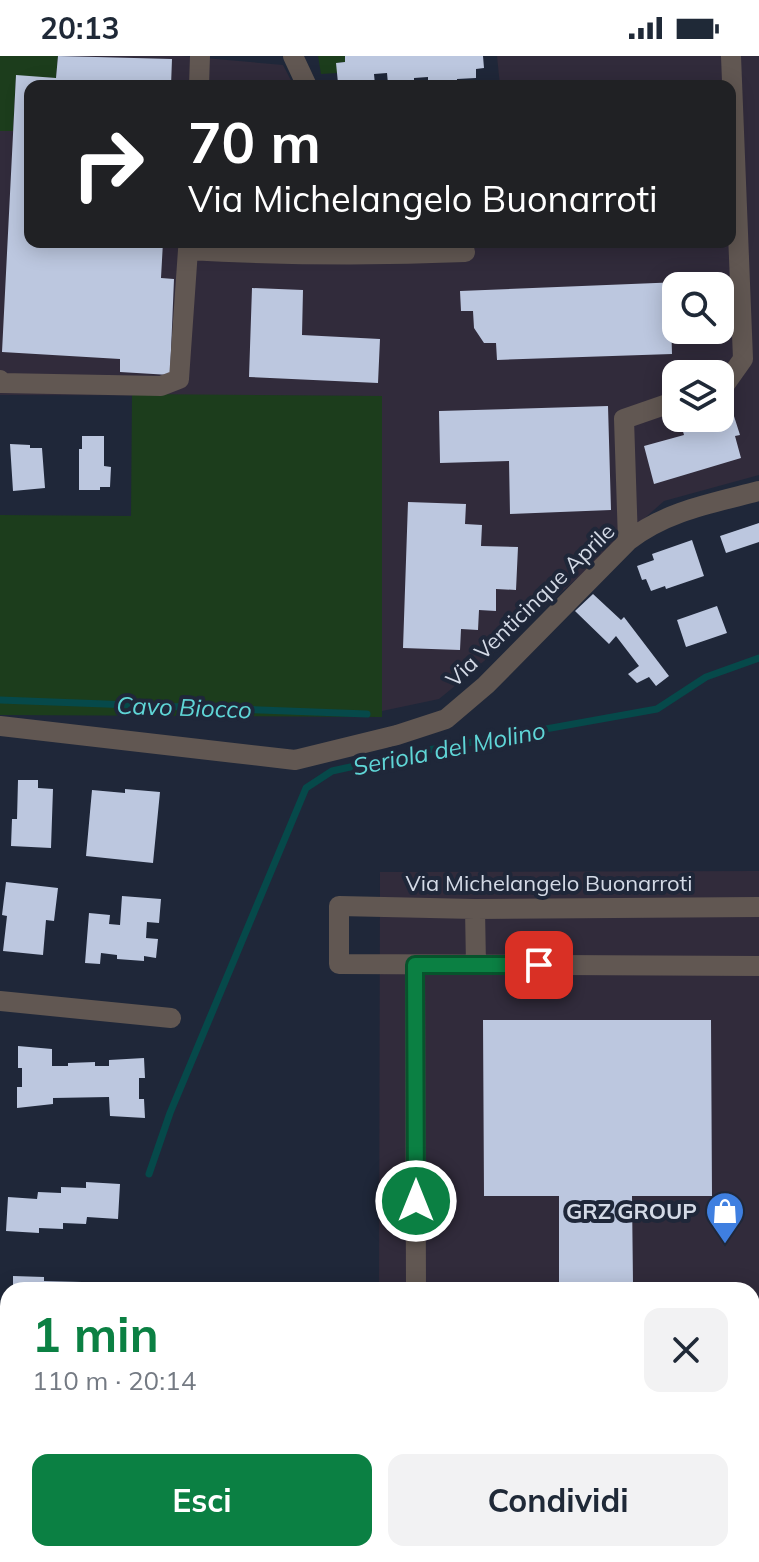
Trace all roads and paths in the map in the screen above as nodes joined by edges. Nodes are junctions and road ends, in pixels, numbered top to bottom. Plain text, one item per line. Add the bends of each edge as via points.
1 (200, 56) edge
2 (293, 56) edge
3 (731, 56) edge
4 (199, 80) edge
5 (304, 80) edge
6 (732, 80) edge
7 (736, 182) edge
8 (189, 248) edge
9 (391, 248) edge
10 (465, 252) dead end
11 (734, 372) edge
12 (0, 380) edge
13 (662, 406) edge
14 (759, 491) edge
15 (628, 541) junction
16 (0, 726) edge
17 (759, 907) edge
18 (475, 909) junction
19 (415, 965) junction
20 (476, 965) junction
21 (759, 966) edge
22 (0, 1001) edge
23 (171, 1018) dead end
24 (416, 1282) edge

1 - 4 street
2 - 5 street
3 - 6 street
7 - 11 street via 743,359
8 - 12 street via 179,379 161,386
9 - 10 street
13 - 15 street via 624,419
14 - 15 street, Via Venticinque Aprile via 650,524
15 - 16 street, Via Venticinque Aprile via 446,719 397,735 295,760
17 - 18 street, Via Michelangelo Buonarroti
18 - 19 street, Via Michelangelo Buonarroti via 339,906 339,964
18 - 20 street
19 - 20 street
19 - 24 street
20 - 21 street
22 - 23 street

